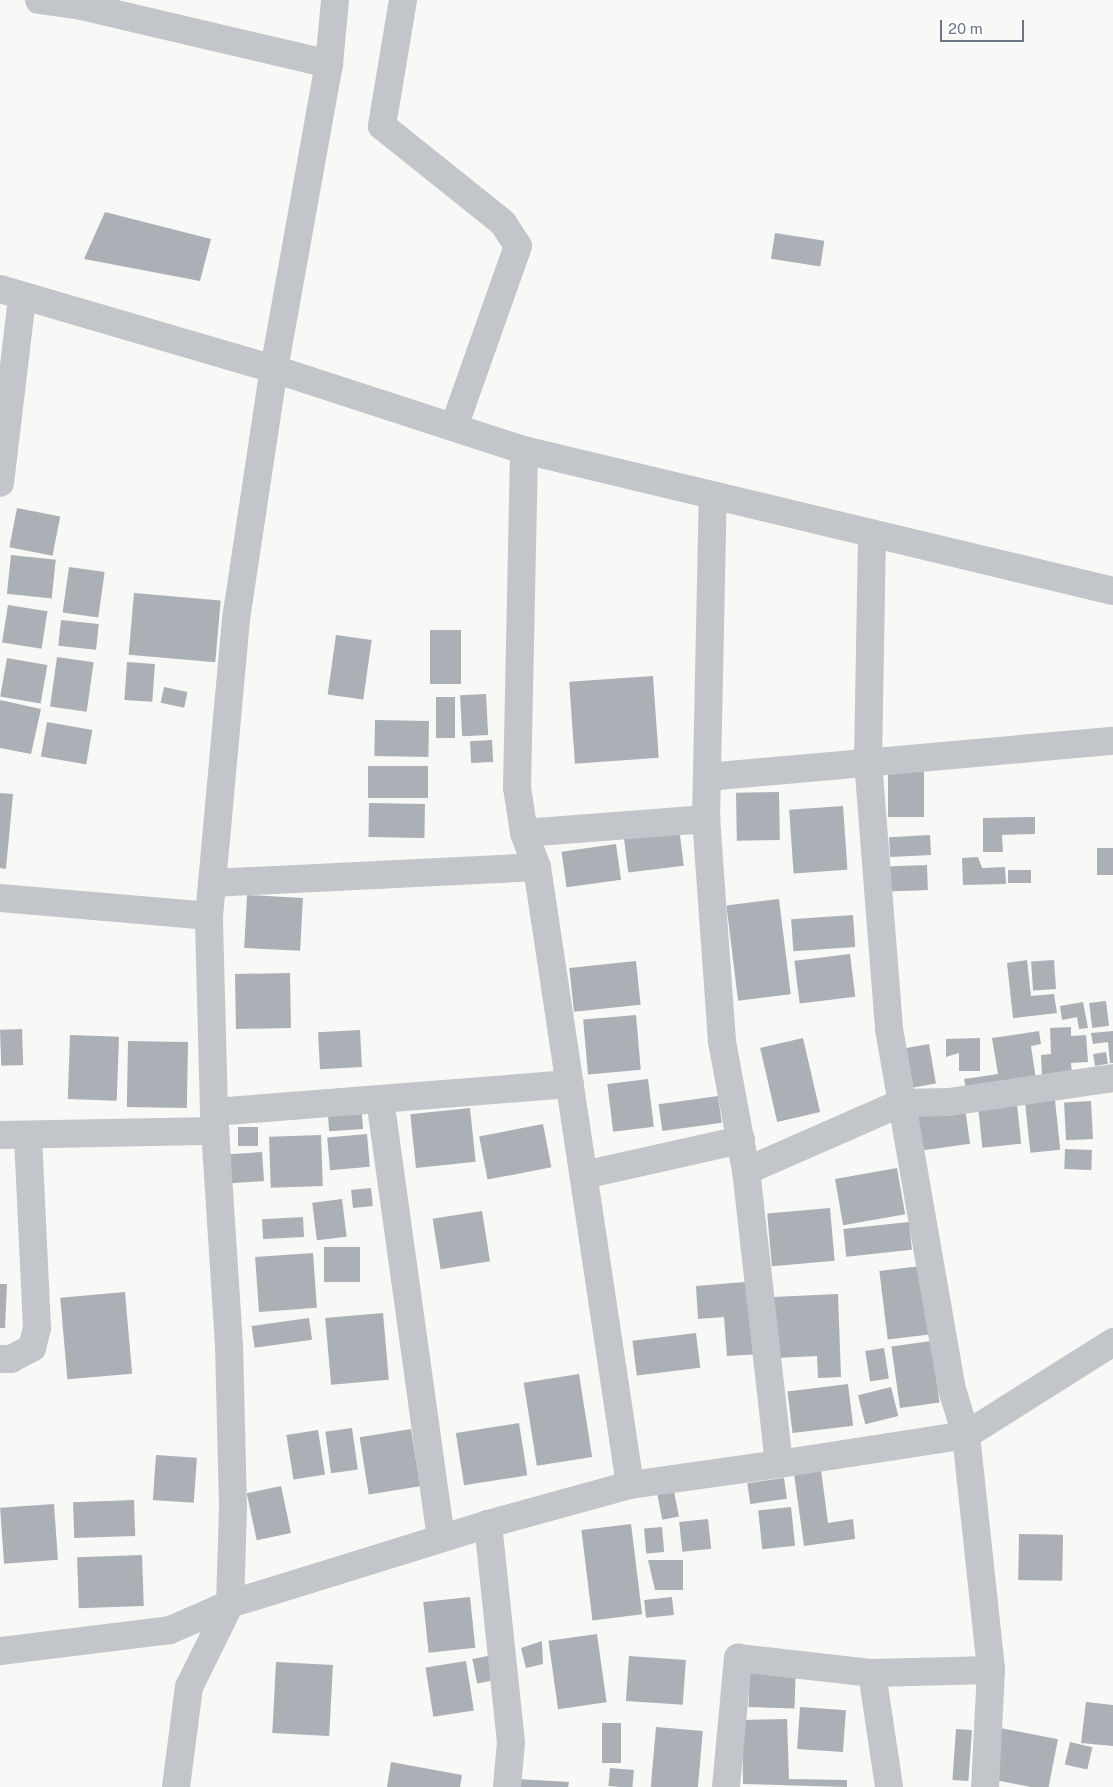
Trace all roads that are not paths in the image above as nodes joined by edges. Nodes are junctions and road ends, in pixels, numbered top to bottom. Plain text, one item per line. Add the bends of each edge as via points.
1 (39, 0) edge
2 (335, 0) edge
3 (403, 0) edge
4 (82, 3) edge
5 (329, 64) junction
6 (11, 294) edge
7 (274, 369) junction
8 (454, 427) junction
9 (524, 450) junction
10 (0, 483) edge
11 (713, 496) junction
12 (872, 534) junction
13 (1113, 591) edge
14 (1113, 741) edge
15 (868, 760) junction
16 (707, 776) junction
17 (706, 819) junction
18 (524, 833) junction
19 (537, 866) junction
20 (212, 883) junction
21 (0, 898) edge
22 (209, 916) junction
23 (1113, 1078) edge
24 (570, 1084) junction
25 (380, 1099) junction
26 (901, 1103) junction
27 (214, 1122) junction
28 (28, 1134) junction
29 (0, 1135) edge
30 (741, 1140) junction
31 (746, 1171) junction
32 (584, 1175) junction
33 (1113, 1342) edge
34 (0, 1359) edge
35 (966, 1435) junction
36 (779, 1464) junction
37 (630, 1485) junction
38 (488, 1524) junction
39 (441, 1538) junction
40 (230, 1604) junction
41 (0, 1650) edge
42 (991, 1670) junction
43 (872, 1673) junction
44 (176, 1787) edge
45 (507, 1787) edge
46 (726, 1787) edge
47 (889, 1787) edge
48 (985, 1787) edge

1 - 4 street
2 - 5 street
3 - 8 street via 382,126 503,223 518,246
4 - 5 street
5 - 7 street
6 - 7 street
6 - 10 street
7 - 8 street
7 - 20 street via 236,619
8 - 9 street
9 - 11 street
9 - 18 street via 517,787
11 - 12 street
11 - 16 street
12 - 13 street
12 - 15 street
14 - 15 street
15 - 16 street
15 - 26 street via 889,1029
16 - 17 street
17 - 18 street
17 - 30 street via 722,1041
18 - 19 street
19 - 20 street
19 - 24 street
20 - 22 street
21 - 22 street
22 - 27 street
23 - 26 street via 948,1102
24 - 25 street
24 - 32 street
25 - 27 street
25 - 39 street
26 - 31 street
26 - 35 street via 951,1386
27 - 28 street
27 - 40 street via 229,1345 233,1507
28 - 29 street
28 - 34 street via 37,1328 32,1348 11,1359
30 - 31 street
30 - 32 street
31 - 36 street
32 - 37 street
33 - 35 street
35 - 36 street
35 - 42 street
36 - 37 street
37 - 38 street
38 - 39 street
38 - 45 street via 512,1742
39 - 40 street
40 - 41 street via 170,1630
40 - 44 street via 189,1687
42 - 43 street
42 - 48 street
43 - 46 street via 738,1658
43 - 47 street

